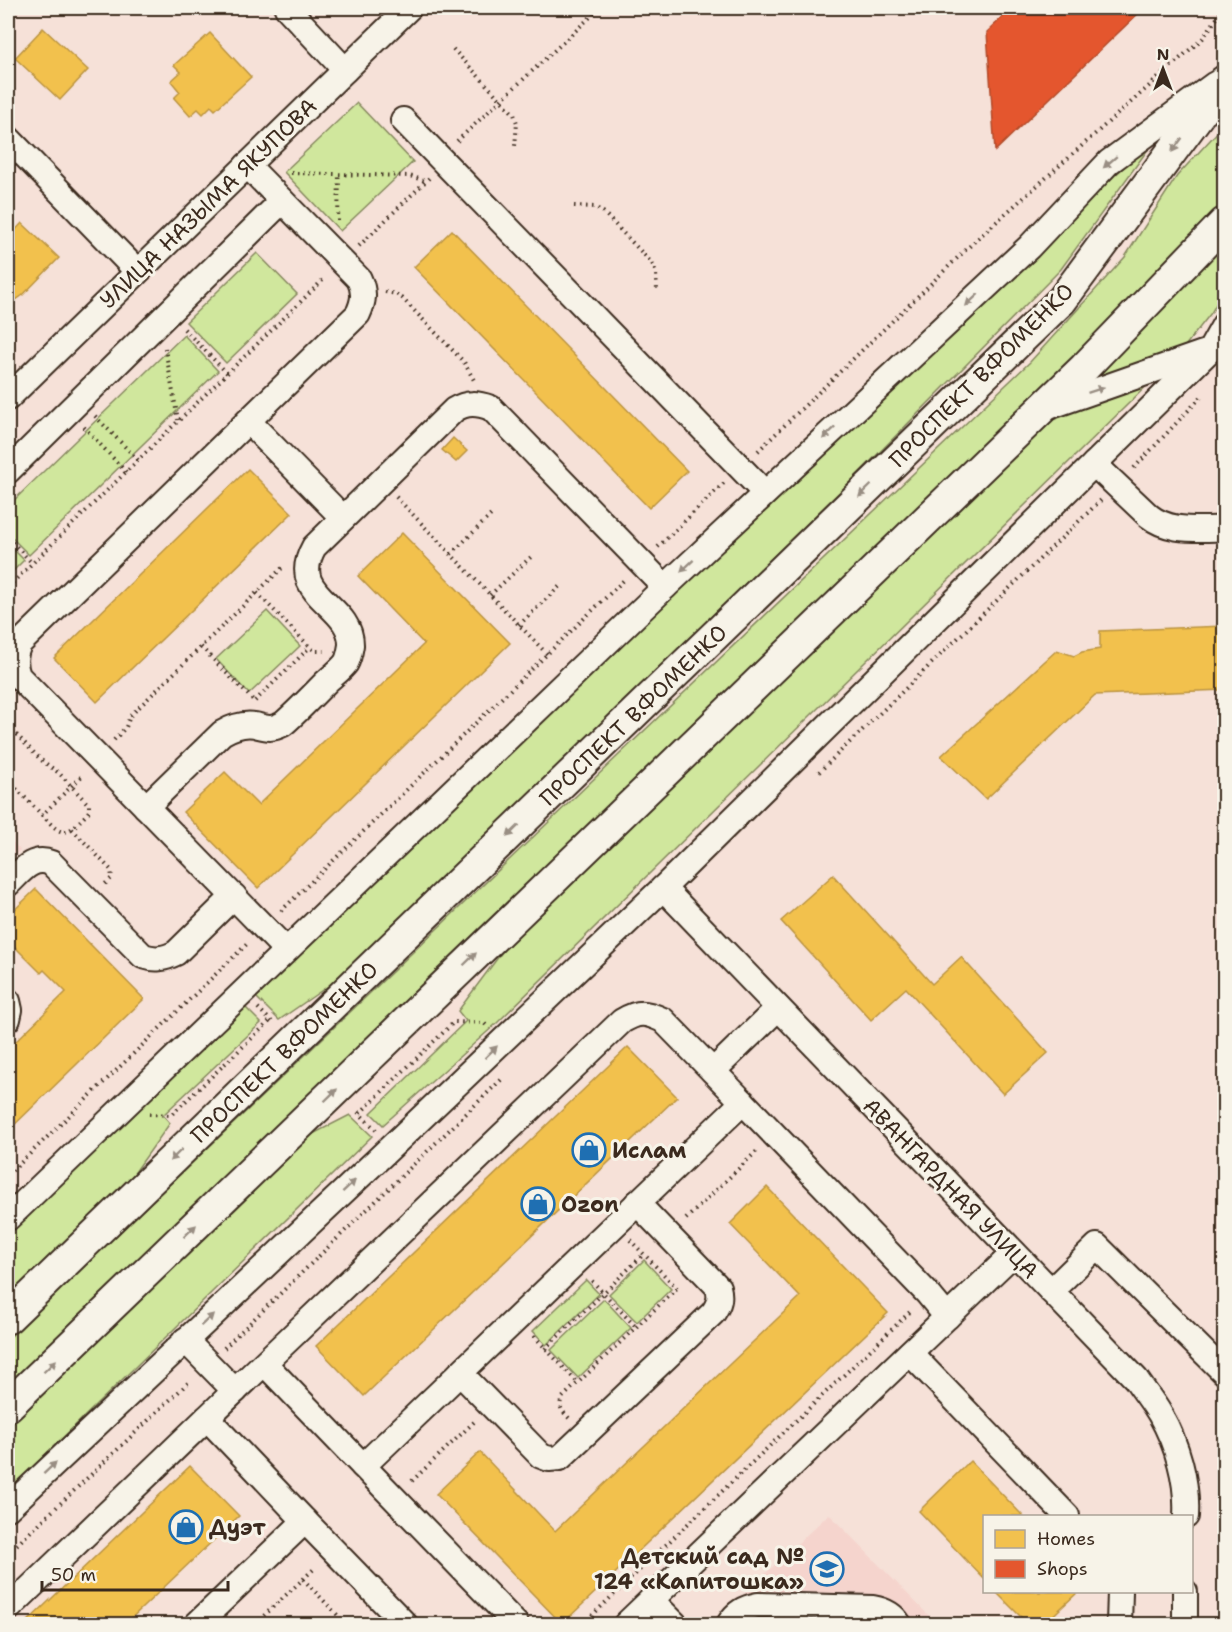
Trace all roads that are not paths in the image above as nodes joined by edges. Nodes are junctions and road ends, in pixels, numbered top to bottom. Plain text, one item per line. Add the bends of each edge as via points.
1 (287, 8) edge
2 (409, 8) edge
3 (345, 70) junction
4 (1224, 79) edge
5 (403, 120) dead end
6 (8, 138) edge
7 (247, 165) junction
8 (282, 201) junction
9 (1224, 223) edge
10 (137, 271) junction
11 (1224, 325) edge
12 (1210, 350) junction
13 (8, 398) edge
14 (1041, 410) junction
15 (248, 422) junction
16 (1094, 464) junction
17 (8, 471) edge
18 (765, 493) junction
19 (343, 518) junction
20 (1224, 529) edge
21 (665, 587) junction
22 (146, 807) junction
23 (8, 884) edge
24 (663, 888) junction
25 (234, 896) junction
26 (286, 950) junction
27 (8, 1001) edge
28 (778, 1008) junction
29 (8, 1019) edge
30 (713, 1071) junction
31 (743, 1102) junction
32 (637, 1203) junction
33 (8, 1218) edge
34 (1014, 1253) junction
35 (1051, 1291) junction
36 (947, 1317) junction
37 (8, 1318) edge
38 (185, 1340) junction
39 (910, 1353) junction
40 (264, 1363) junction
41 (1224, 1372) edge
42 (460, 1373) junction
43 (235, 1391) junction
44 (8, 1406) edge
45 (207, 1418) junction
46 (363, 1466) junction
47 (8, 1508) edge
48 (1066, 1515) edge
49 (1186, 1515) edge
50 (305, 1521) junction
51 (1120, 1593) edge
52 (1185, 1593) edge
53 (651, 1600) junction
54 (8, 1609) edge
55 (504, 1620) edge
56 (197, 1624) edge
57 (405, 1624) edge
58 (626, 1624) edge
59 (675, 1624) edge
60 (729, 1624) edge
61 (899, 1624) edge
62 (1119, 1624) edge
63 (1185, 1624) edge

1 - 3 street
2 - 3 street, УЛИЦА НАЗЫМА ЯКУПОВА
3 - 7 street, УЛИЦА НАЗЫМА ЯКУПОВА
4 -> 18 street via 1109,162 1029,247
4 -> 37 main road, ПРОСПЕКТ В.ФОМЕНКО via 1062,300
5 - 18 street
6 - 10 street
7 - 8 street
7 - 10 street, УЛИЦА НАЗЫМА ЯКУПОВА
8 - 15 street via 359,279 362,304 358,314
8 - 17 street
9 - 14 main road
10 - 13 street, УЛИЦА НАЗЫМА ЯКУПОВА
11 - 12 street
14 -> 12 street
12 - 16 street
44 -> 14 main road
15 - 19 street
15 - 22 street via 16,650 18,676
16 - 20 street via 1158,522 1177,528
16 - 24 street
18 -> 21 street
19 - 21 street via 454,410 480,404 491,408
19 - 22 street via 314,547 307,575 312,589 345,623 351,648 346,663 278,726 247,724 222,733
21 - 26 street
22 - 25 street
23 - 25 street via 33,862 47,861 143,956 158,959 176,953
24 - 28 street, АВАНГАРДНАЯ УЛИЦА
38 -> 24 street
25 - 26 street
26 - 33 street
27 - 29 street
28 - 30 street
28 - 34 street, АВАНГАРДНАЯ УЛИЦА
30 - 31 street
30 - 40 street via 663,1020 647,1013 622,1021
31 - 32 street
31 - 36 street
32 - 42 street
32 - 42 street via 718,1287 719,1305 713,1313 560,1458 541,1456
34 - 35 street, АВАНГАРДНАЯ УЛИЦА
34 - 36 street
35 - 41 street via 1097,1246
35 - 49 street, АВАНГАРДНАЯ УЛИЦА via 1136,1379 1160,1413 1178,1458
36 - 39 street
38 - 43 street
47 -> 38 street
39 - 48 street
39 - 53 street
40 - 43 street
40 - 46 street
42 - 46 street
43 - 45 street
45 - 50 street
45 - 54 street
46 - 55 street
50 - 56 street
50 - 57 street
51 - 62 street
52 - 63 street
53 - 58 street
53 - 59 street
60 - 61 street via 741,1611 758,1605 873,1608 888,1612

